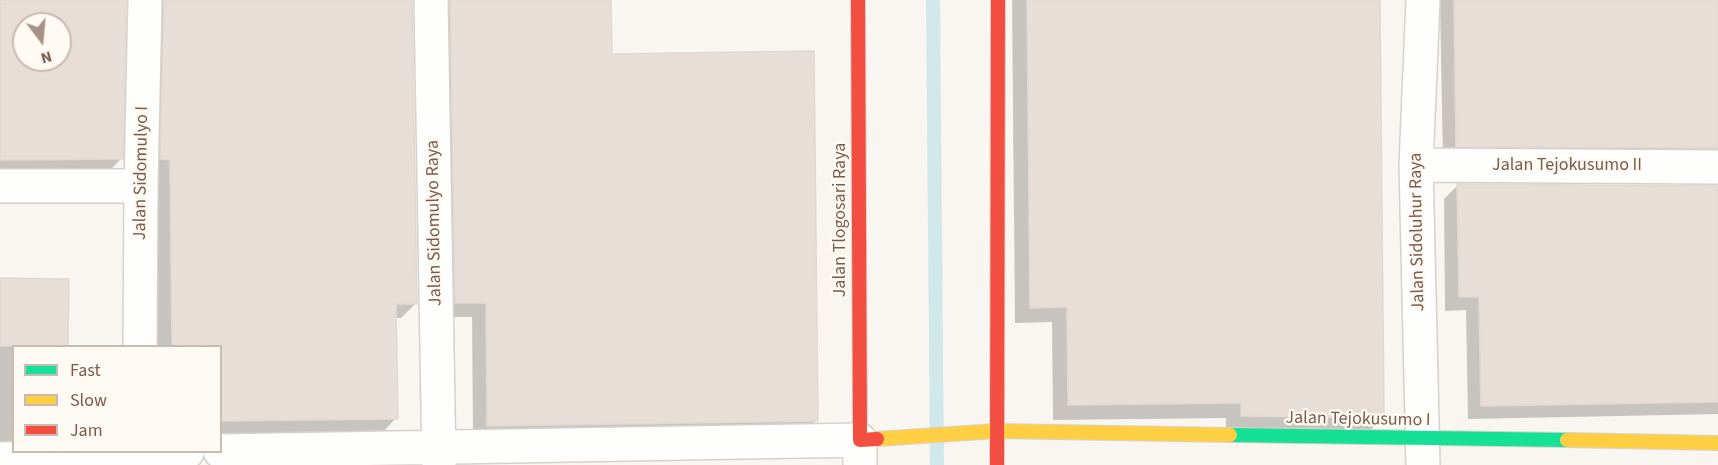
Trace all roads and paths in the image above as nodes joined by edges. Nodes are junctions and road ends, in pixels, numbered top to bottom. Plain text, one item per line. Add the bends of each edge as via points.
1 (145, 0) edge
2 (431, 0) edge
3 (858, 0) edge
4 (998, 0) edge
5 (1423, 0) edge
6 (1416, 165) junction
7 (1718, 167) edge
8 (0, 186) edge
9 (141, 186) junction
10 (140, 345) edge
11 (997, 431) junction
12 (1718, 443) edge
13 (868, 448) edge
14 (222, 451) edge
15 (1422, 452) edge
16 (176, 453) edge
17 (439, 455) edge
18 (0, 456) edge
19 (140, 456) edge
20 (997, 465) edge

1 - 9 street, Jalan Sidomulyo I
2 - 17 street, Jalan Sidomulyo Raya
3 - 13 street, Jalan Tlogosari Raya
4 - 11 street
5 - 6 street, Jalan Sidoluhur Raya
6 - 7 street, Jalan Tejokusumo II
6 - 15 street, Jalan Sidoluhur Raya
8 - 9 street
9 - 10 street, Jalan Sidomulyo I
11 - 13 street, Jalan Tejokusumo I
11 - 15 street, Jalan Tejokusumo I
11 - 20 street
12 - 15 street, Jalan Tejokusumo I
13 - 17 street
14 - 17 street
16 - 19 street
18 - 19 lane

